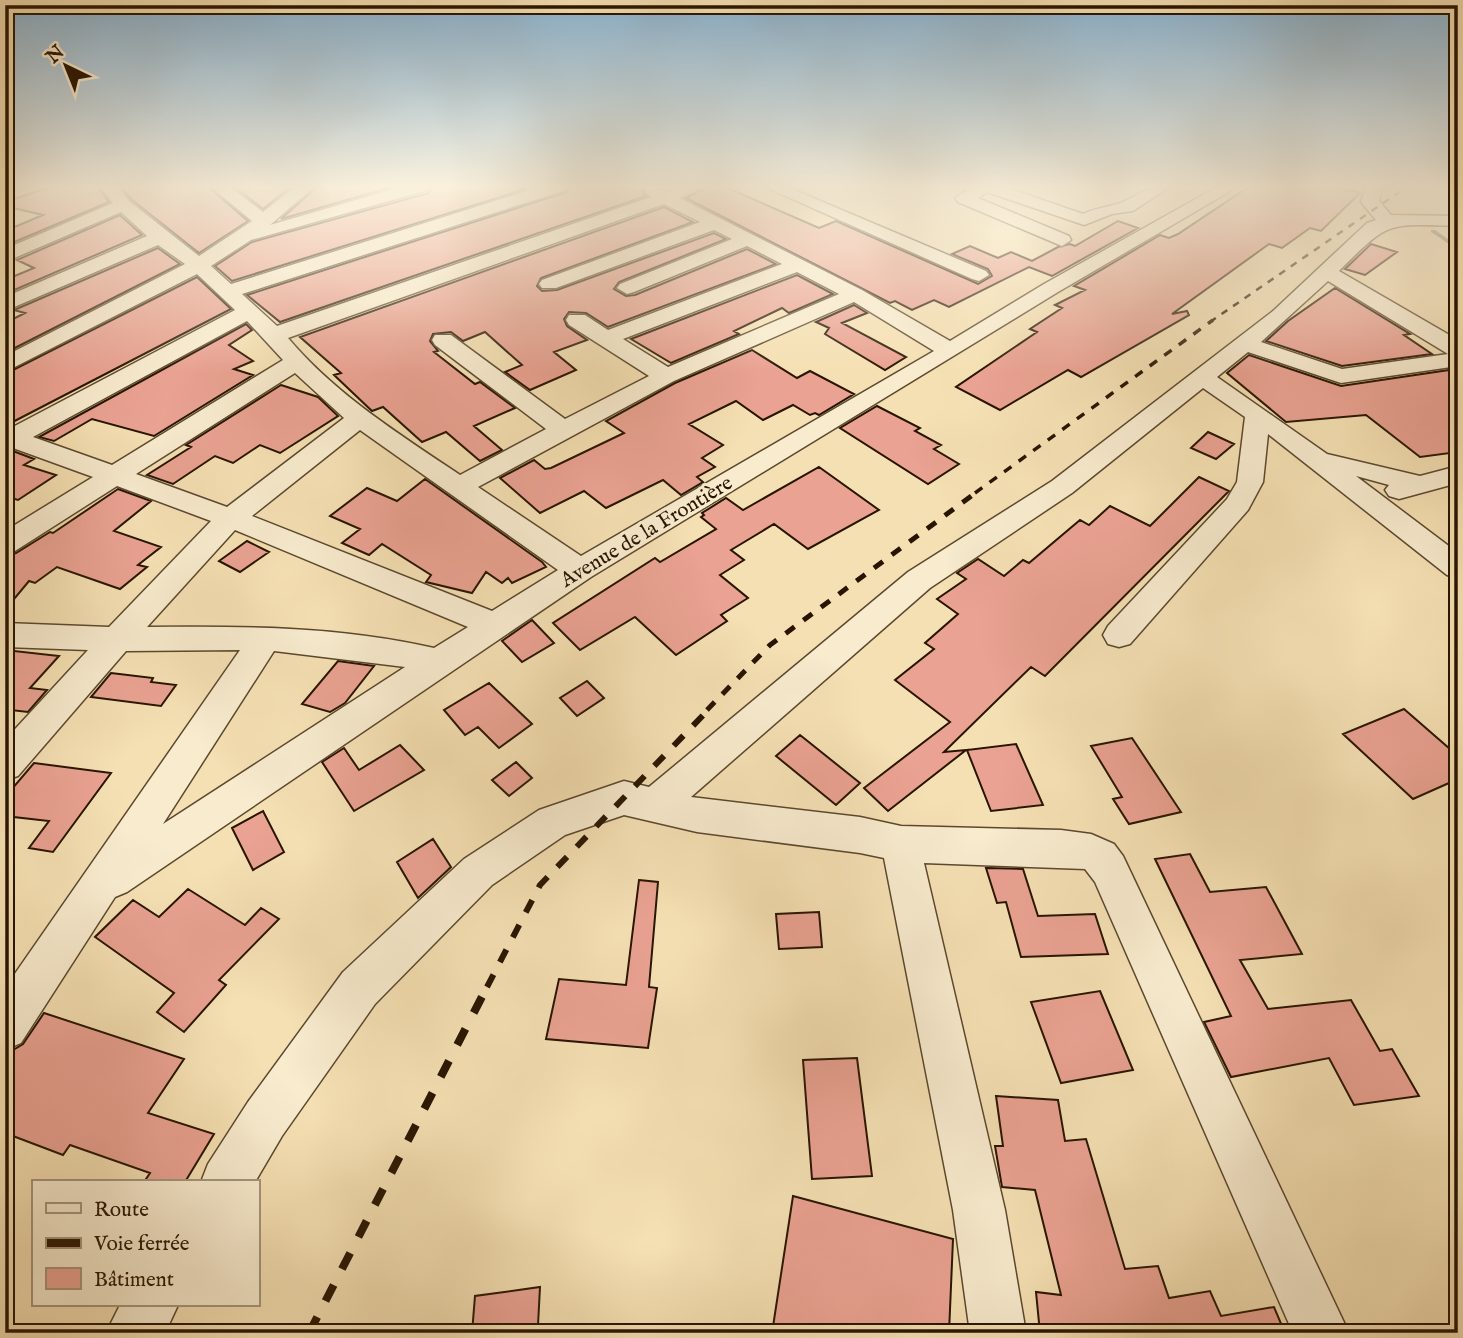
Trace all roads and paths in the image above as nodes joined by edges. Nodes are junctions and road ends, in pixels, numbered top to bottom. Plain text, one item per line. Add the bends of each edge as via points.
1 (22, 248) edge
2 (134, 248) edge
3 (176, 248) edge
4 (225, 248) edge
5 (364, 248) edge
6 (517, 248) edge
7 (646, 248) edge
8 (726, 248) edge
9 (767, 248) edge
10 (917, 248) edge
11 (1124, 248) edge
12 (1352, 248) edge
13 (5, 256) edge
14 (199, 265) junction
15 (798, 265) junction
16 (1328, 272) junction
17 (979, 275) dead end
18 (549, 284) dead end
19 (627, 288) dead end
20 (227, 292) junction
21 (855, 294) junction
22 (5, 305) edge
23 (249, 311) junction
24 (577, 320) dead end
25 (274, 335) junction
26 (606, 338) junction
27 (443, 340) dead end
28 (1245, 344) junction
29 (949, 350) junction
30 (1458, 350) edge
31 (1458, 359) edge
32 (296, 362) junction
33 (5, 365) edge
34 (666, 376) junction
35 (1203, 378) junction
36 (1258, 414) junction
37 (359, 418) junction
38 (562, 429) junction
39 (7, 439) edge
40 (1315, 456) junction
41 (1458, 474) edge
42 (112, 475) junction
43 (1419, 484) junction
44 (457, 486) junction
45 (1369, 499) junction
46 (231, 518) junction
47 (5, 544) edge
48 (1455, 562) edge
49 (580, 570) junction
50 (494, 625) junction
51 (5, 635) edge
52 (1119, 635) dead end
53 (266, 638) junction
54 (120, 639) junction
55 (438, 662) junction
56 (5, 765) edge
57 (655, 805) junction
58 (901, 844) junction
59 (100, 888) junction
60 (5, 1027) edge
61 (227, 1180) edge
62 (150, 1306) edge
63 (134, 1333) edge
64 (998, 1333) edge
65 (1321, 1333) edge

1 - 13 street
2 - 22 street
3 - 14 street
4 - 14 street
5 - 20 street
6 - 25 street
7 - 18 street
8 - 19 street
9 - 15 street
10 - 17 street
11 - 29 street, Avenue de la Frontière
12 - 16 street
14 - 20 street
14 - 33 street
15 - 21 street
15 - 26 street
16 - 28 street
16 - 30 street
20 - 23 street
21 - 29 street
21 - 34 street
23 - 25 street
23 - 39 street
24 - 26 street
25 - 32 street
26 - 34 street
27 - 38 street
28 - 31 street via 1341,376
28 - 35 street
29 - 49 street, Avenue de la Frontière
32 - 37 street
32 - 42 street
34 - 38 street
35 - 36 street
35 - 57 street via 1062,487 919,580
36 - 40 street
36 - 52 street via 1250,482 1238,504
37 - 44 street
37 - 46 street
38 - 44 street
39 - 42 street
40 - 43 street
40 - 45 street
41 - 43 street
42 - 46 street
42 - 47 street
43 - 45 street
44 - 49 street
45 - 48 street
46 - 50 street
46 - 54 street via 175,573
49 - 50 street, Avenue de la Frontière
50 - 55 street, Avenue de la Frontière
51 - 54 street
53 - 54 street
53 - 55 street via 396,652
53 - 59 street
54 - 56 street
55 - 59 street, Avenue de la Frontière
57 - 58 street
57 - 61 street via 624,798 554,822 478,872 359,988
58 - 64 street via 950,1069
58 - 65 street via 1061,848 1100,857
59 - 60 street
62 - 63 street

